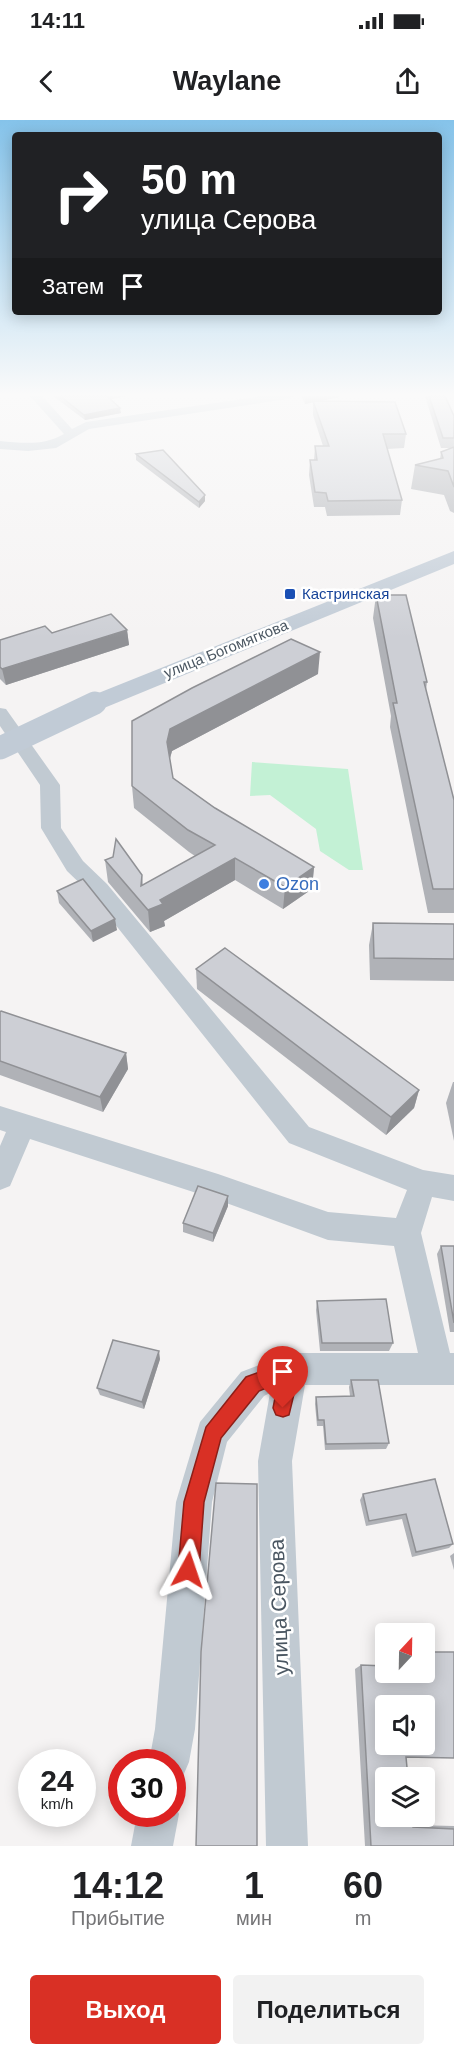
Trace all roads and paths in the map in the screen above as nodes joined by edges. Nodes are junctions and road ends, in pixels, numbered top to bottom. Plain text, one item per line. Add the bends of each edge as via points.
1 (447, 562) edge
2 (0, 713) edge
3 (0, 748) edge
4 (11, 1121) edge
5 (0, 1177) edge
6 (423, 1183) junction
7 (454, 1188) edge
8 (406, 1233) junction
9 (291, 1369) junction
10 (446, 1369) edge
11 (171, 1749) edge
12 (156, 1827) edge
13 (152, 1846) edge
14 (286, 1846) edge

1 - 3 main road, улица Богомягкова, bridge via 95,703
2 - 6 street via 50,785 51,828 75,866 99,889 299,1135
4 - 5 street
4 - 8 street via 218,1186 328,1226
6 - 7 street
6 - 8 street
8 - 10 street
9 - 10 street
9 - 11 street via 253,1384 212,1434 194,1502
9 - 14 street, улица Серова via 275,1461
12 - 13 street

